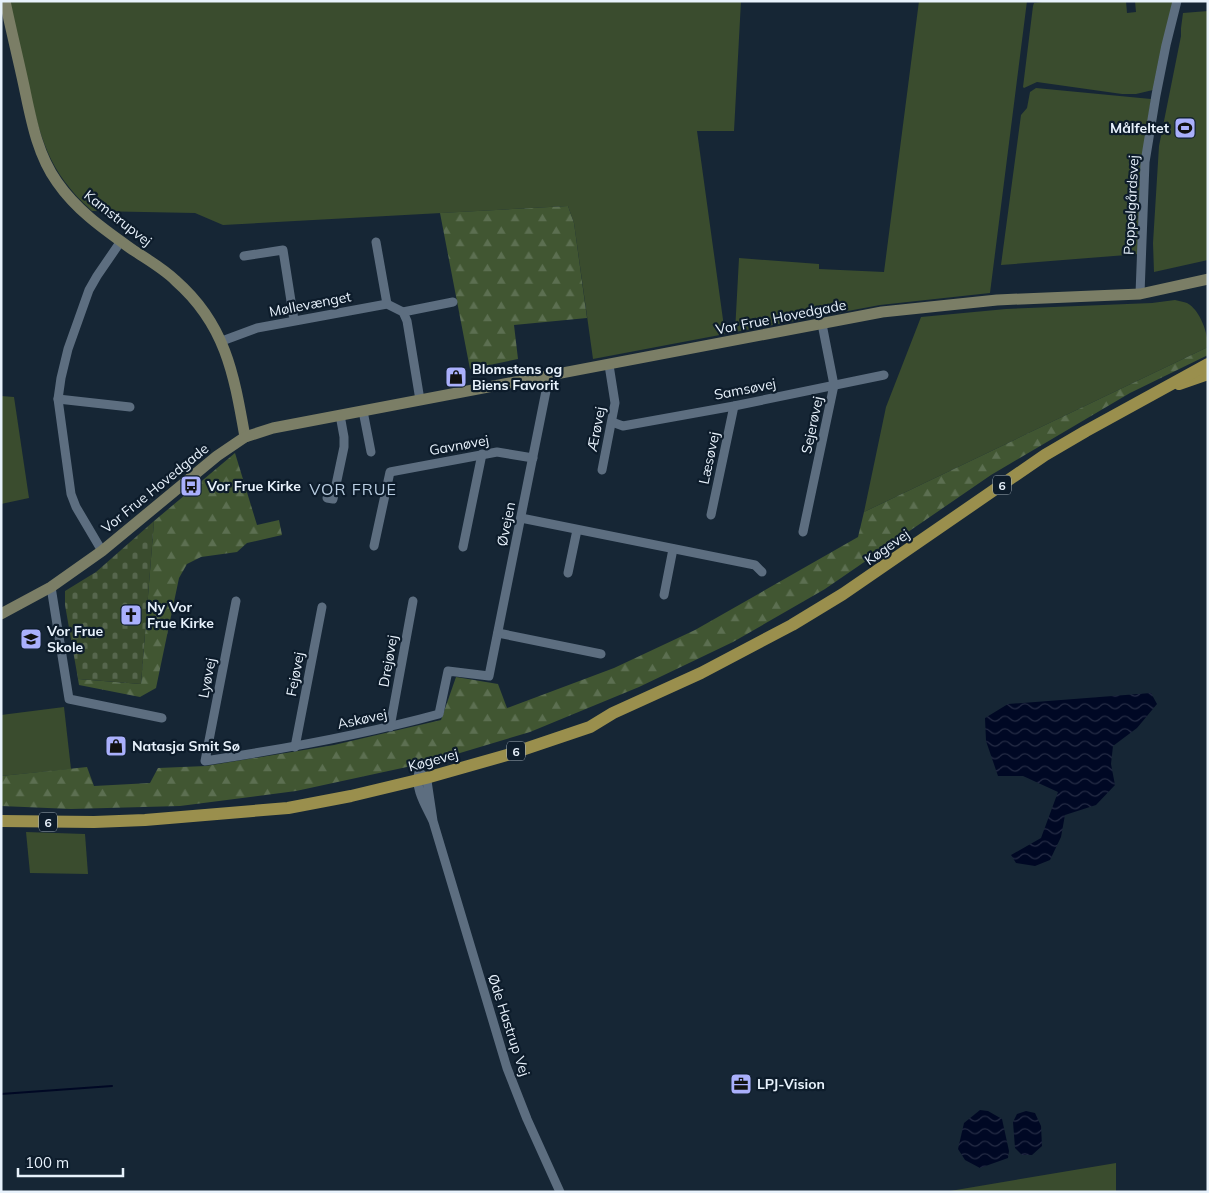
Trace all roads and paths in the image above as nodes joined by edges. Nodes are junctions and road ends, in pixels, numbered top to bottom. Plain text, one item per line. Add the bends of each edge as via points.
1 (5, 1) edge
2 (1177, 1) edge
3 (121, 241) junction
4 (376, 242) dead end
5 (244, 256) dead end
6 (1208, 279) edge
7 (1140, 294) junction
8 (453, 302) dead end
9 (387, 304) junction
10 (403, 312) junction
11 (294, 320) junction
12 (822, 324) junction
13 (222, 341) junction
14 (1208, 364) edge
15 (609, 365) junction
16 (1208, 374) edge
17 (884, 375) dead end
18 (549, 376) junction
19 (834, 385) junction
20 (1167, 387) junction
21 (58, 399) junction
22 (420, 400) junction
23 (130, 406) dead end
24 (734, 406) junction
25 (363, 411) junction
26 (340, 415) junction
27 (612, 422) junction
28 (245, 436) junction
29 (371, 452) dead end
30 (482, 454) junction
31 (533, 458) junction
32 (602, 470) dead end
33 (327, 498) dead end
34 (711, 515) dead end
35 (521, 518) junction
36 (577, 530) junction
37 (804, 532) dead end
38 (374, 546) dead end
39 (463, 547) dead end
40 (673, 549) junction
41 (102, 551) junction
42 (762, 572) dead end
43 (568, 573) dead end
44 (51, 587) junction
45 (664, 595) dead end
46 (414, 600) dead end
47 (236, 601) dead end
48 (322, 607) dead end
49 (1, 614) edge
50 (498, 633) junction
51 (601, 654) dead end
52 (489, 676) joint
53 (162, 718) dead end
54 (390, 727) junction
55 (295, 747) junction
56 (205, 761) joint
57 (420, 776) junction
58 (1, 821) edge
59 (560, 1192) edge

1 - 3 street, Kamstrupvej via 34,133 45,160 57,182 78,208
2 - 7 street, Poppelgårdsvej via 1157,87 1145,162
3 - 13 street, Kamstrupvej via 176,280 198,302
3 - 21 street via 89,290 68,350
4 - 9 street
5 - 11 street via 283,250
6 - 7 street, Vor Frue Hovedgade
7 - 12 street, Vor Frue Hovedgade via 932,306
8 - 10 street
9 - 10 street
9 - 11 street, Møllevænget
10 - 22 street
11 - 13 street, Møllevænget via 257,328
12 - 15 street, Vor Frue Hovedgade
12 - 19 street, Sejerøvej
13 - 28 street, Kamstrupvej via 234,379
14 - 20 main road, Køgevej / 6
15 - 18 street, Vor Frue Hovedgade
15 - 27 street, Ærøvej via 615,403
16 - 20 main road, Køgevej / 6
17 - 19 street, Samsøvej
18 - 22 street, Vor Frue Hovedgade
18 - 31 street, Øvejen
19 - 24 street, Samsøvej
19 - 37 street, Sejerøvej
20 - 57 main road, Køgevej / 6 via 1045,455 851,589 792,625 694,677 613,713
21 - 23 street
21 - 41 street via 71,494
22 - 25 street, Vor Frue Hovedgade
24 - 27 street, Samsøvej via 623,426
24 - 34 street, Læsøvej
25 - 26 street, Vor Frue Hovedgade
25 - 29 street
26 - 28 street, Vor Frue Hovedgade
26 - 33 street via 344,447 333,499
27 - 32 street, Ærøvej
28 - 41 street, Vor Frue Hovedgade
30 - 31 street, Gavnøvej via 508,452
30 - 38 street, Gavnøvej via 390,472
30 - 39 street
31 - 35 street, Øvejen
35 - 36 street
35 - 50 street, Øvejen
36 - 40 street
36 - 43 street
40 - 42 street via 755,565
40 - 45 street
41 - 44 street, Vor Frue Hovedgade
44 - 49 street, Vor Frue Hovedgade
44 - 53 street via 69,699
46 - 54 street, Drejøvej
47 - 56 street, Lyøvej
48 - 55 street, Fejøvej
50 - 51 street
50 - 52 street, Øvejen
52 - 54 street, Askøvej via 448,671 439,714
54 - 55 street, Askøvej
55 - 56 street, Askøvej
57 - 58 main road, Køgevej / 6 via 288,800 255,810 145,820
57 - 59 street, Øde Hastrup Vej via 422,798 433,821 507,1068 526,1119

